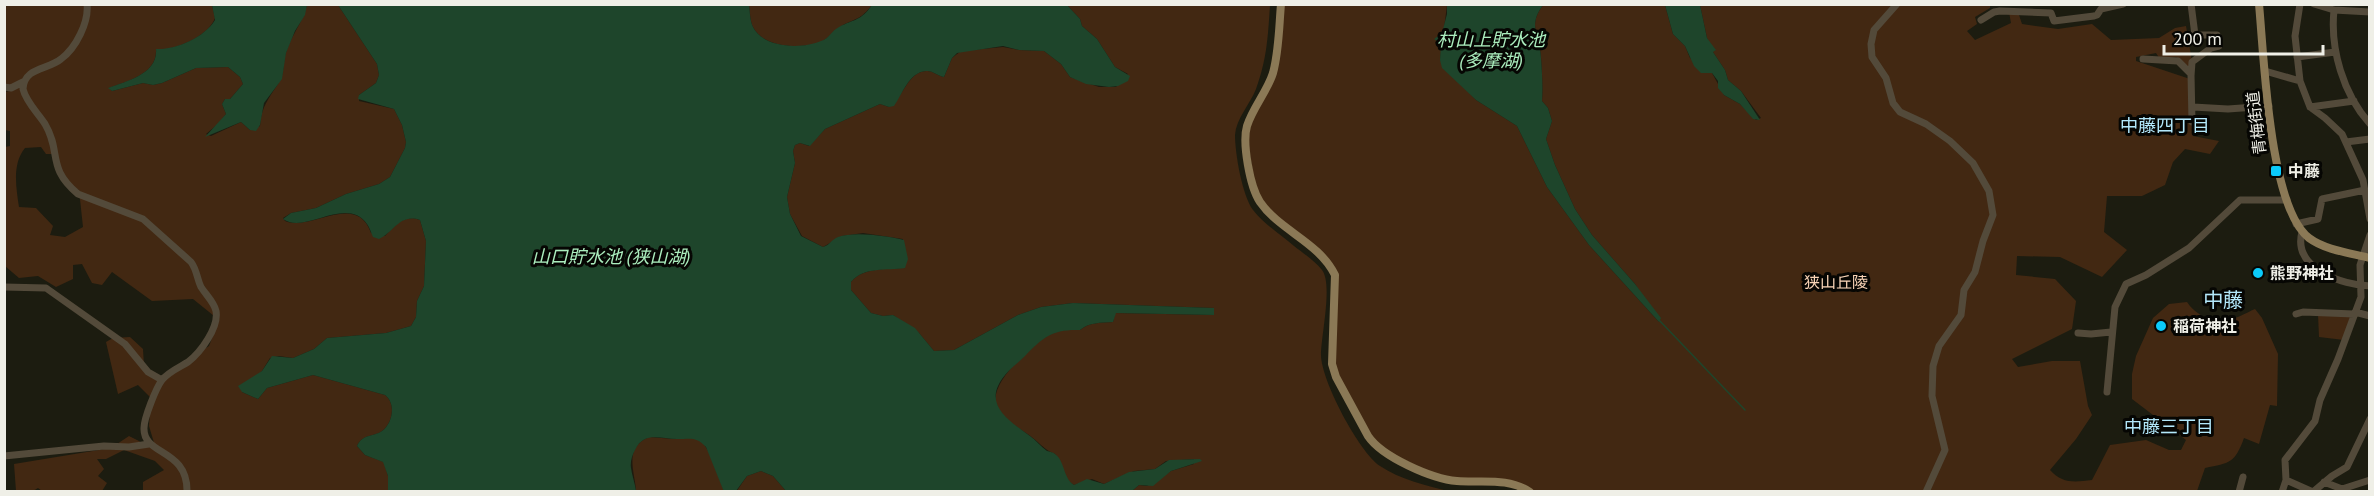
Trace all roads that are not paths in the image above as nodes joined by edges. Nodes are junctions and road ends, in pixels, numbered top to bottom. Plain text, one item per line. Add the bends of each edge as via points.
1 (87, 4) edge
2 (1281, 4) edge
3 (1897, 4) edge
4 (2123, 4) edge
5 (2191, 4) edge
6 (2259, 4) edge
7 (2300, 4) edge
8 (2314, 4) edge
9 (2334, 10) junction
10 (2370, 12) edge
11 (1981, 21) dead end
12 (2336, 52) junction
13 (2297, 57) junction
14 (2143, 59) dead end
15 (2265, 71) junction
16 (2191, 76) junction
17 (2300, 81) junction
18 (23, 82) junction
19 (4, 87) edge
20 (2354, 101) junction
21 (2269, 106) junction
22 (2193, 107) junction
23 (2310, 107) junction
24 (2192, 122) dead end
25 (2370, 124) edge
26 (2370, 139) edge
27 (2346, 142) junction
28 (2365, 190) junction
29 (2287, 200) junction
30 (2370, 219) edge
31 (2296, 224) junction
32 (2302, 232) junction
33 (2370, 235) edge
34 (2366, 257) edge
35 (2359, 285) junction
36 (4, 286) edge
37 (2370, 286) edge
38 (2300, 312) dead end
39 (2354, 313) junction
40 (2370, 316) edge
41 (2111, 332) junction
42 (2078, 333) dead end
43 (162, 380) junction
44 (2107, 392) dead end
45 (2370, 418) edge
46 (149, 444) junction
47 (4, 456) edge
48 (2243, 477) dead end
49 (2286, 480) junction
50 (2370, 480) edge
51 (2324, 482) junction
52 (2350, 489) edge
53 (187, 492) edge
54 (1530, 492) edge
55 (1926, 492) edge
56 (2239, 492) edge
57 (2282, 492) edge
58 (2313, 492) edge

1 - 18 street via 86,20 67,54
2 - 54 main road via 1273,72 1247,124 1246,148 1251,179 1262,204 1319,253 1335,275 1331,356 1336,377 1373,445 1386,455 1449,480 1507,482
3 - 55 street via 1874,30 1872,57 1900,111 1950,141 1973,163 1989,191 1993,215 1975,272 1964,290 1961,315 1934,359 1931,392 1945,450
4 - 11 street via 2101,9 2094,16 2054,21 2051,13 2000,10
5 - 16 street via 2195,35 2217,35 2219,46 2192,62
6 - 15 main road, 青梅街道
7 - 13 street via 2295,36
8 - 9 street
9 - 10 street
9 - 12 street
12 - 13 street
12 - 20 street
13 - 17 street
14 - 16 street via 2178,61
15 - 17 street
15 - 21 main road, 青梅街道
16 - 22 street
17 - 23 street
18 - 19 street
18 - 43 street via 24,94 51,136 62,179 78,194 148,221 191,262 213,304 216,318 209,336 191,360
20 - 23 street
20 - 25 street
21 - 22 street
21 - 29 main road, 青梅街道 via 2274,152
22 - 24 street
23 - 27 street
26 - 27 street
27 - 28 street
28 - 30 street
28 - 31 street via 2322,199 2318,219
29 - 31 main road, 青梅街道
29 - 41 street via 2240,200 2189,248 2126,284 2115,307
31 - 32 main road, 青梅街道
32 - 34 main road, 青梅街道 via 2319,244
32 - 35 street via 2304,251 2311,265 2330,277
33 - 34 street
34 - 35 street
35 - 37 street
35 - 39 street via 2361,297
36 - 43 street via 46,288 125,344 148,372
38 - 39 street
39 - 40 street
39 - 49 street via 2315,421 2285,460
41 - 42 street
41 - 44 street
43 - 46 street via 144,424
45 - 51 street via 2348,467
46 - 47 street
46 - 53 street via 176,460 185,476
48 - 56 street
49 - 57 street
49 - 58 street
50 - 52 street
51 - 52 street via 2338,489
51 - 58 street

